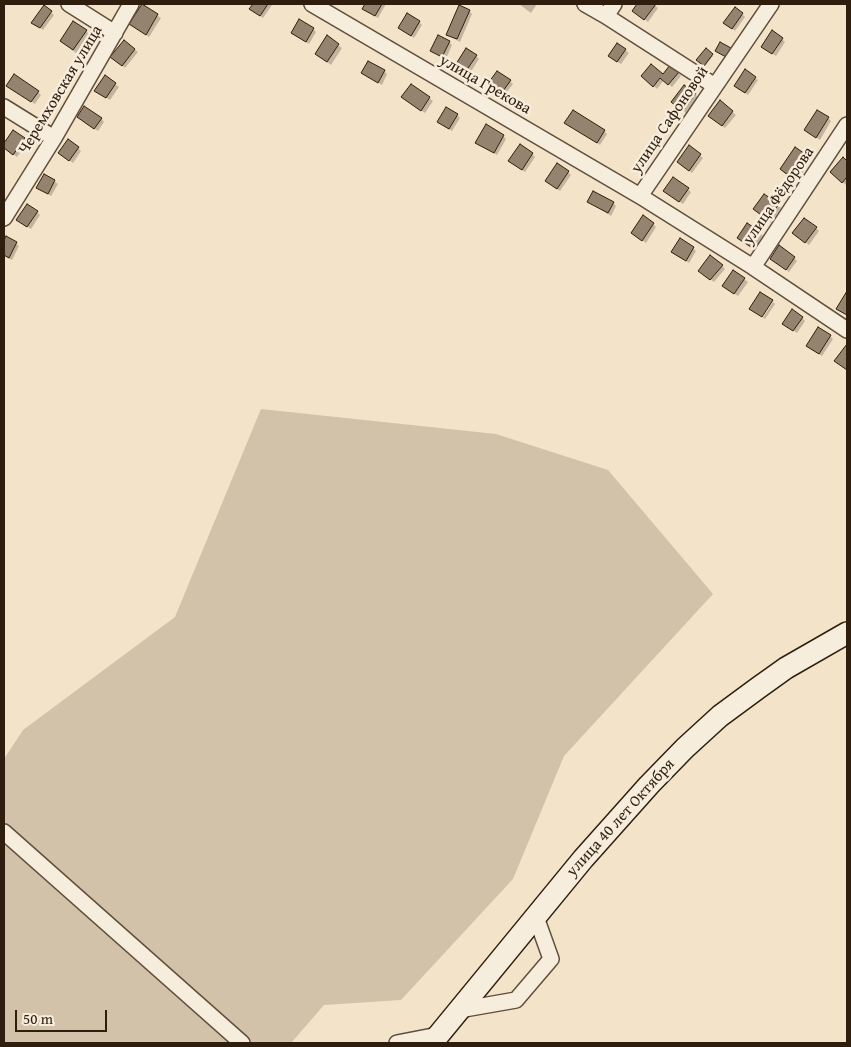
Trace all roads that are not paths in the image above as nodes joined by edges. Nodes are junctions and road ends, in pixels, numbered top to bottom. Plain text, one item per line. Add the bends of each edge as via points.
1 (69, 4) edge
2 (132, 4) edge
3 (312, 4) edge
4 (586, 4) edge
5 (771, 4) edge
6 (610, 10) edge
7 (115, 33) junction
8 (715, 86) junction
9 (4, 107) edge
10 (847, 126) edge
11 (54, 138) junction
12 (640, 196) junction
13 (4, 218) edge
14 (753, 267) junction
15 (847, 330) edge
16 (847, 633) edge
17 (5, 828) edge
18 (536, 916) junction
19 (459, 1010) junction
20 (435, 1039) edge
21 (242, 1043) edge
22 (397, 1043) edge

1 - 7 street
2 - 7 street, Черемховская улица
3 - 12 street, улица Грекова
4 - 6 street
5 - 8 street, улица Сафоновой
6 - 8 street
7 - 11 street, Черемховская улица
8 - 12 street, улица Сафоновой
9 - 11 street
10 - 14 street, улица Фёдорова
11 - 13 street, Черемховская улица
12 - 14 street, улица Сафоновой
14 - 15 street, улица Фёдорова
16 - 18 main road, улица 40 лет Октября via 786,668 720,716 648,785
17 - 21 street
18 - 19 main road, улица 40 лет Октября
18 - 19 street via 551,959 516,1000
19 - 20 main road, улица 40 лет Октября
20 - 22 street

